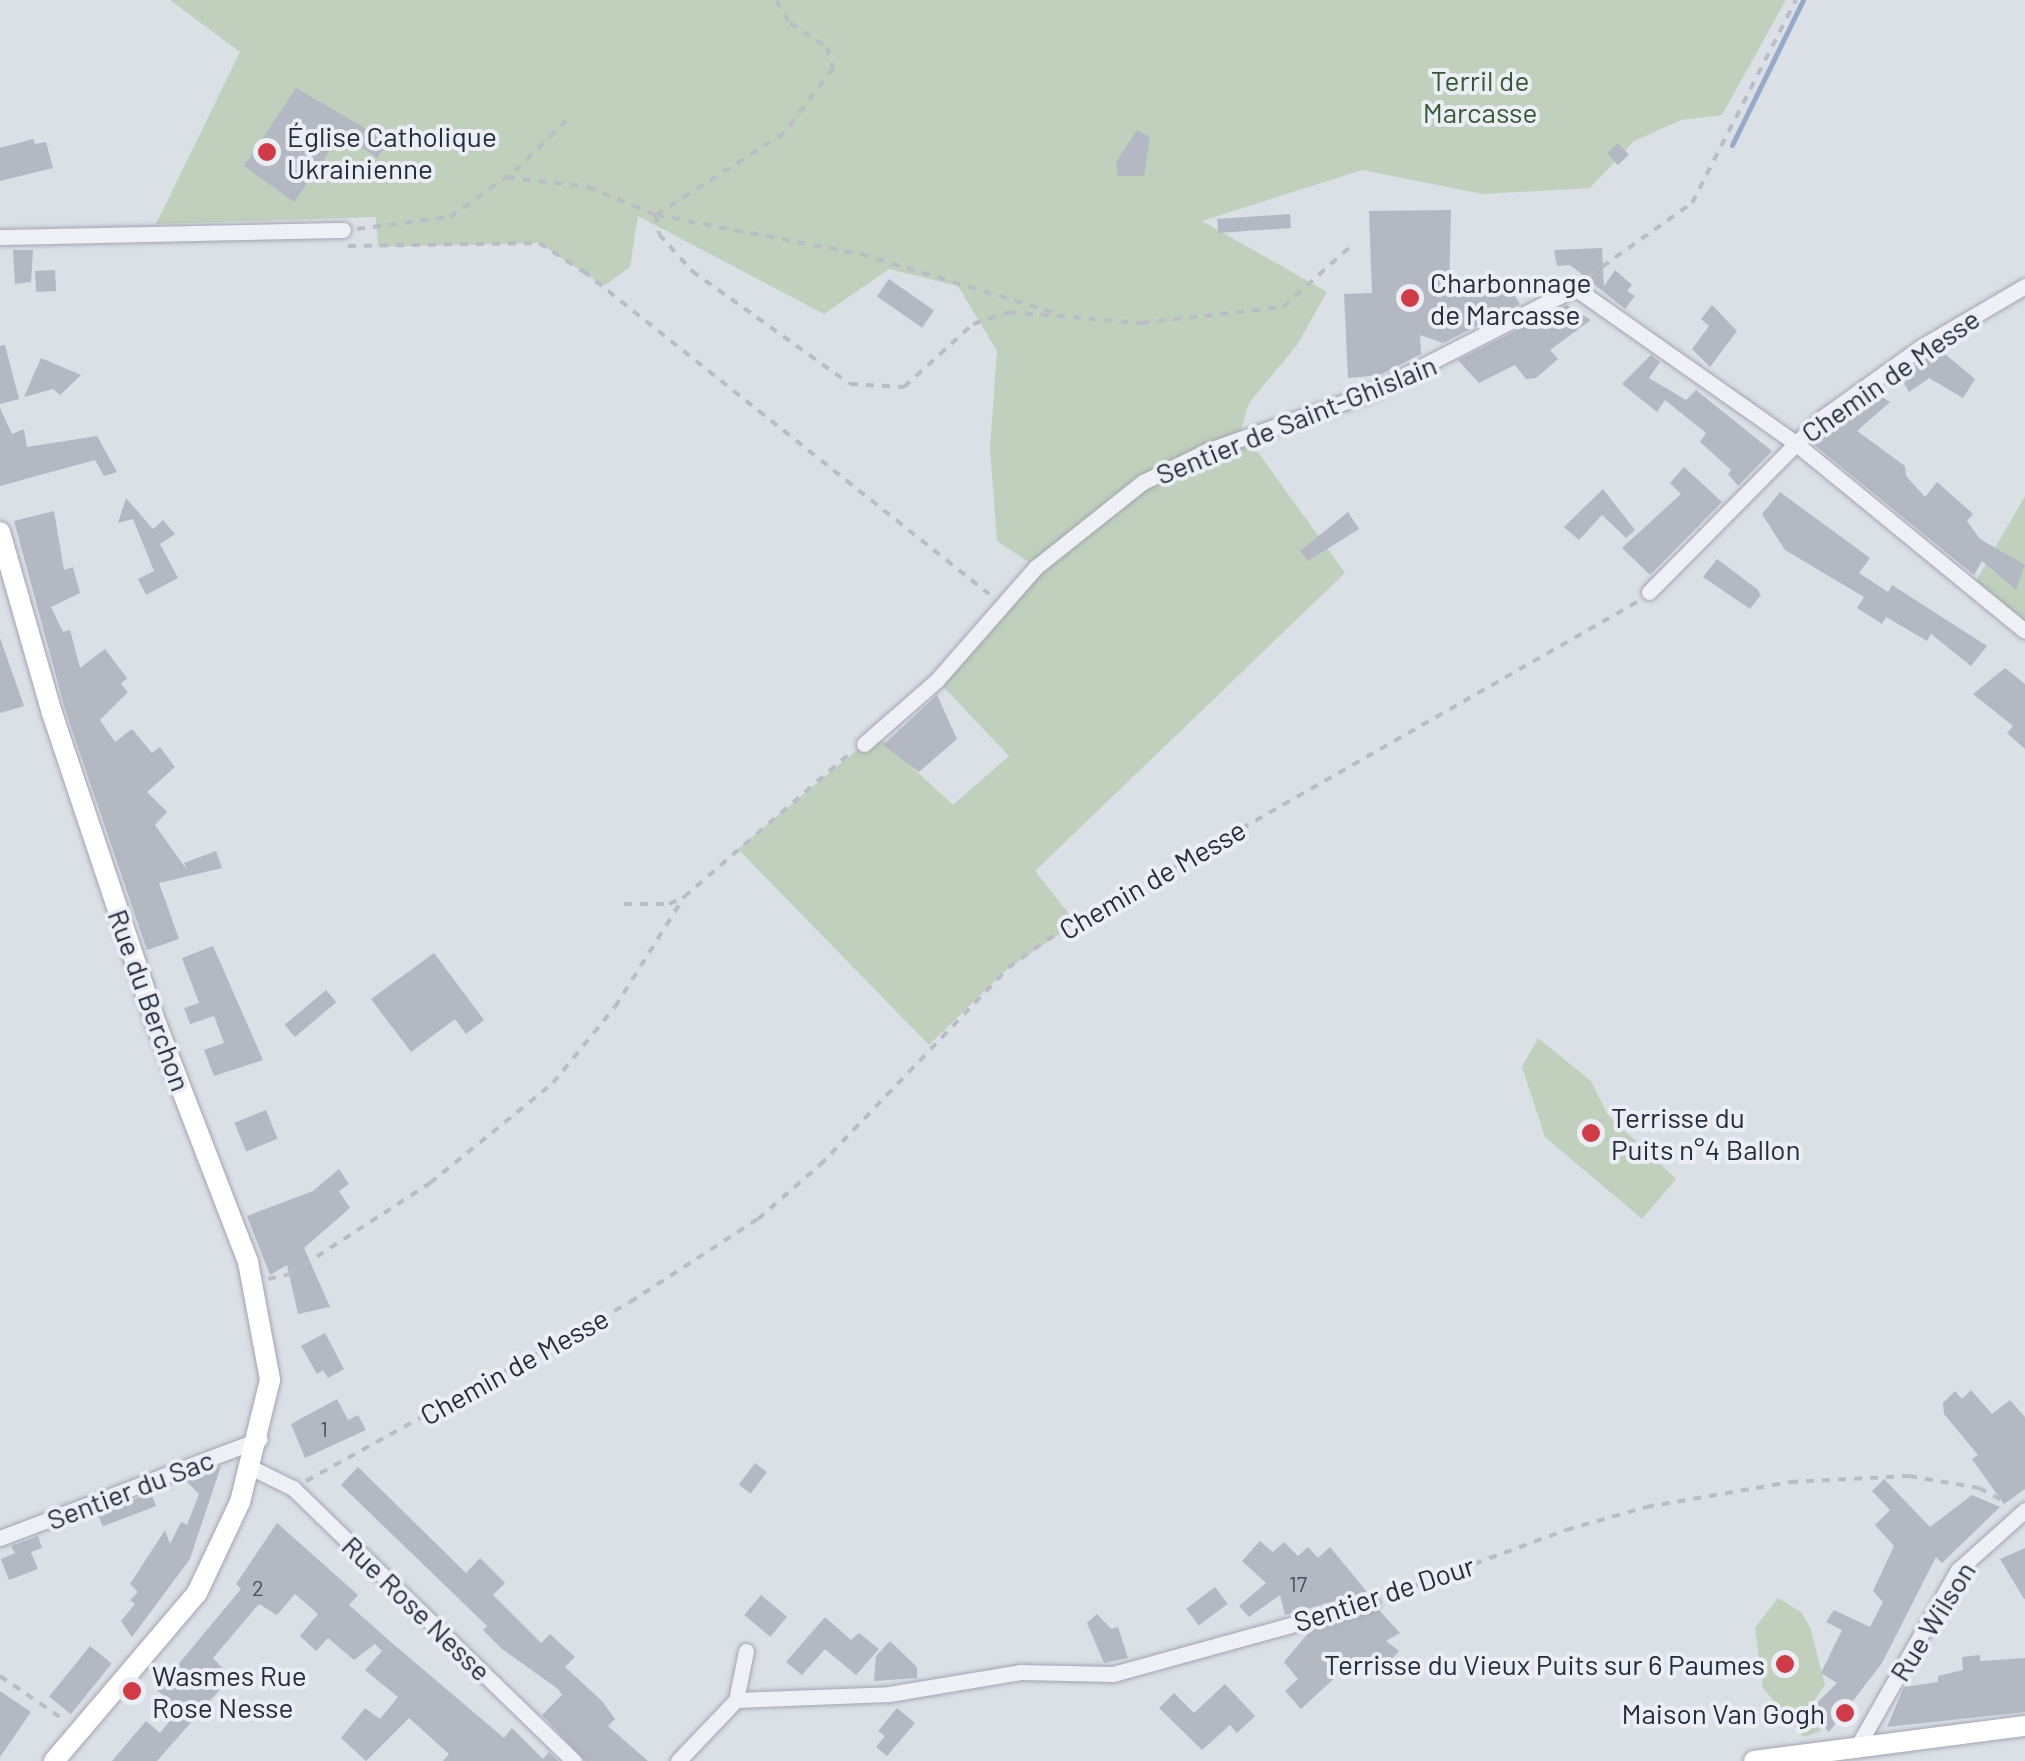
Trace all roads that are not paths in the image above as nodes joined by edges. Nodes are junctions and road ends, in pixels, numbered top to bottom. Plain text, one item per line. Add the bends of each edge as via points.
1 (344, 230) road end
2 (0, 237) edge
3 (2025, 286) edge
4 (1794, 442) junction
5 (0, 532) edge
6 (1649, 592) road end
7 (2025, 631) edge
8 (864, 744) road end
9 (260, 1439) junction
10 (252, 1468) junction
11 (2024, 1511) edge
12 (0, 1538) edge
13 (1370, 1602) road end
14 (746, 1651) dead end
15 (736, 1700) junction
16 (2025, 1726) edge
17 (1857, 1747) junction
18 (54, 1761) edge
19 (574, 1761) edge
20 (678, 1761) edge
21 (1754, 1761) edge

1 - 2 street
3 - 4 street, Chemin de Messe via 1921,348
4 - 6 street, Chemin de Messe
4 - 7 street
4 - 8 street, Sentier de Saint-Ghislain via 1574,288 1370,393 1180,461 1036,566 937,680
5 - 9 street, Rue du Berchon via 138,971 254,1283 270,1380
9 - 10 street, Rue du Berchon
9 - 12 street, Sentier du Sac
10 - 18 street, Rue du Berchon via 198,1593
10 - 19 street, Rue Rose Nesse via 293,1488
11 - 17 street, Rue Wilson via 1958,1570
13 - 15 street, Sentier de Dour via 1114,1674 1020,1672 889,1694
14 - 15 street
15 - 20 street
16 - 17 street
17 - 21 street

